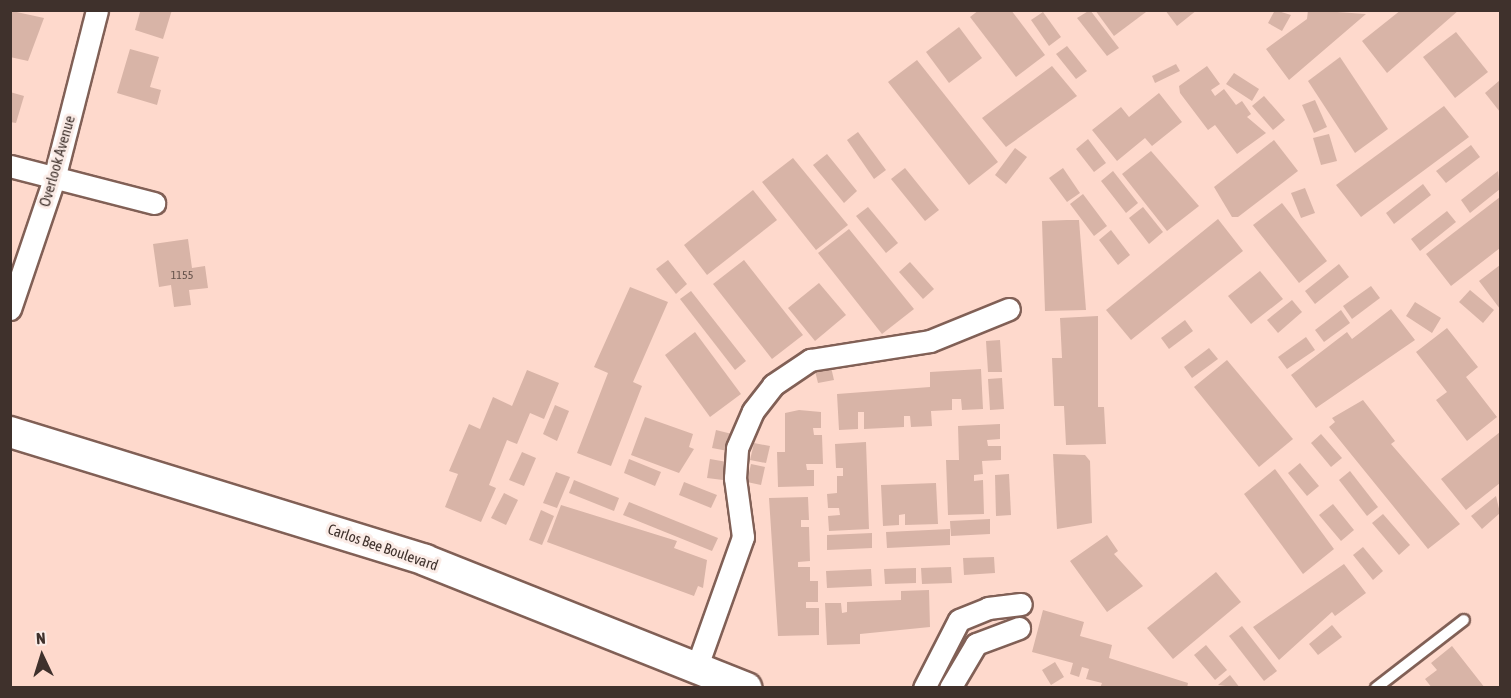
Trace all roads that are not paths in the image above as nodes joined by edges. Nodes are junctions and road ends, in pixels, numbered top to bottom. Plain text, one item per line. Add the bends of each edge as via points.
1 (97, 10) edge
2 (10, 166) edge
3 (54, 179) junction
4 (154, 203) dead end
5 (10, 309) edge
6 (1009, 309) dead end
7 (10, 432) edge
8 (1021, 604) dead end
9 (1464, 620) dead end
10 (1019, 628) dead end
11 (697, 666) junction
12 (746, 687) edge
13 (924, 687) edge
14 (950, 687) edge
15 (1377, 687) edge

1 - 3 street, Overlook Avenue
2 - 3 street
3 - 4 street
3 - 5 street, Overlook Avenue
6 - 11 street via 930,341 810,360 773,385 753,411 737,448 735,478 742,537
7 - 11 main road, Carlos Bee Boulevard via 425,560
8 - 13 street via 988,608 959,620
9 - 15 lane
10 - 14 street via 976,644
11 - 12 main road, Carlos Bee Boulevard

